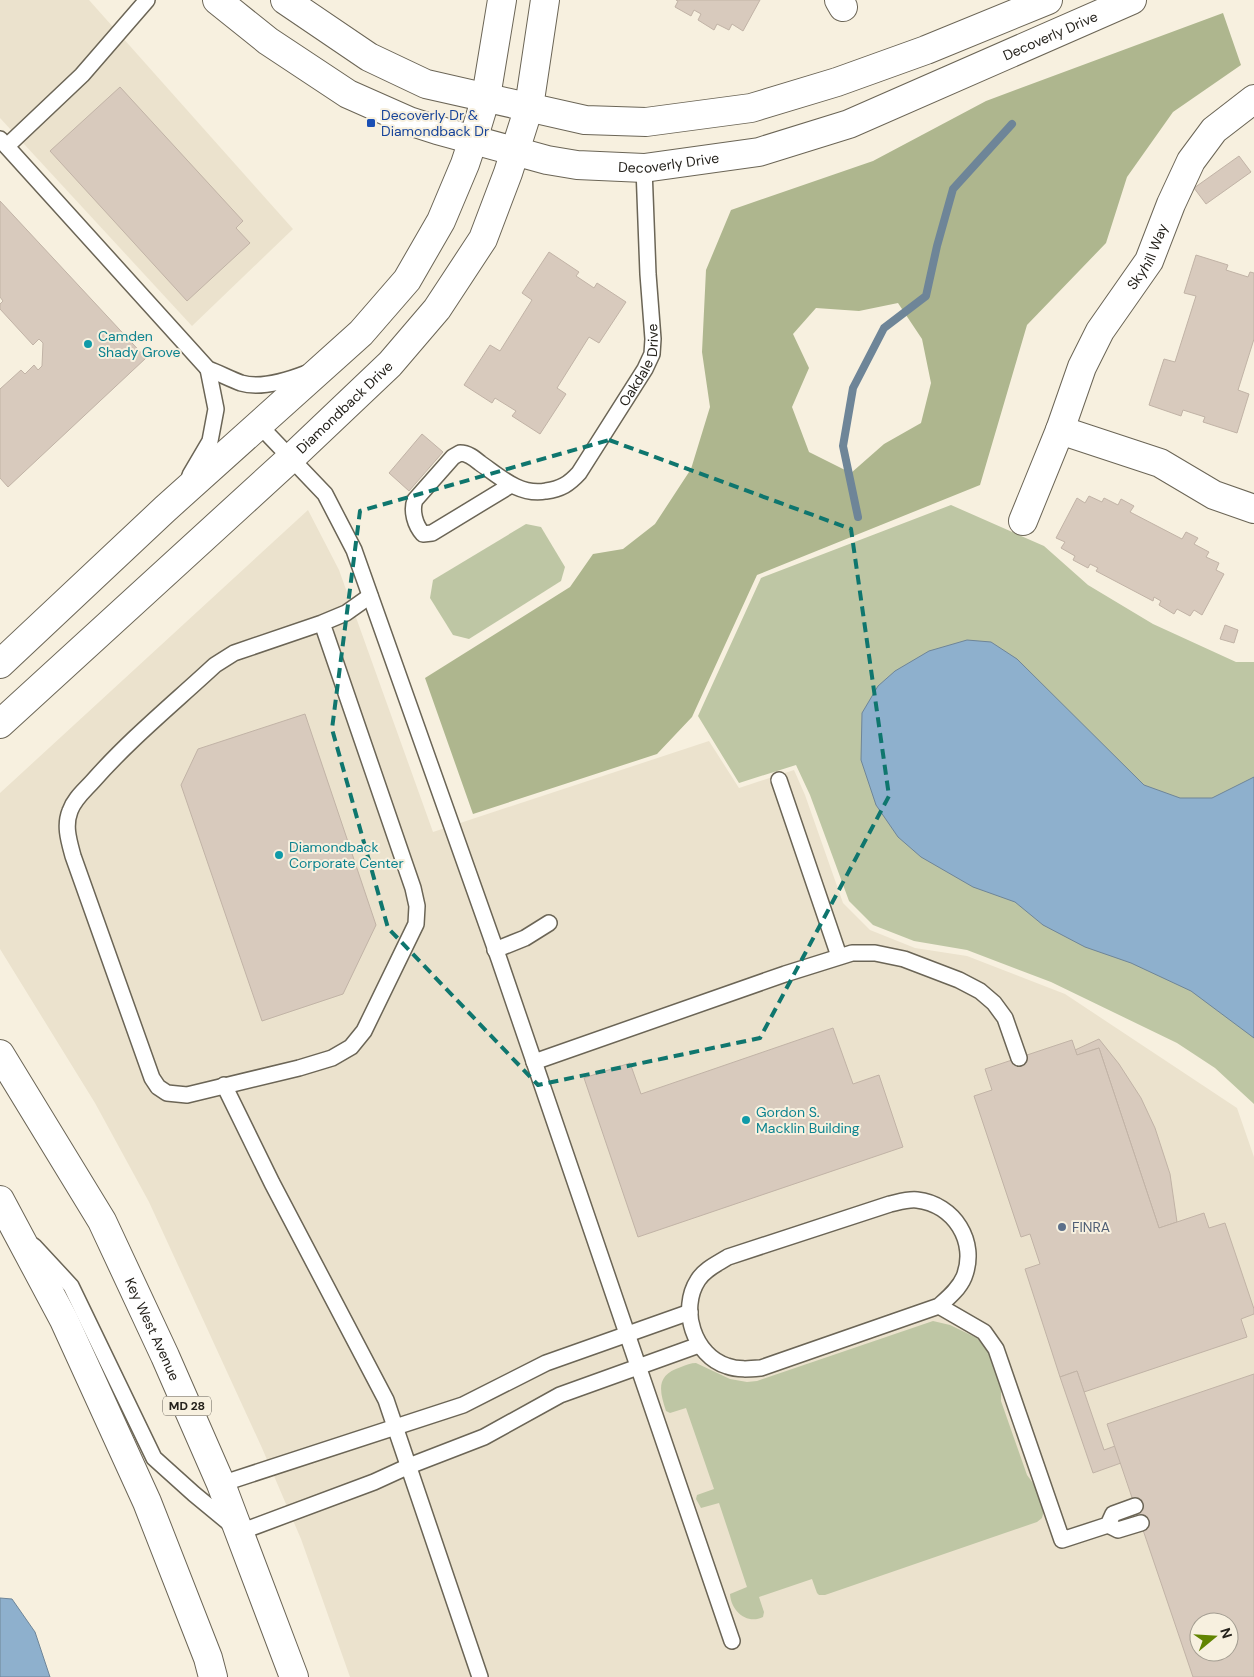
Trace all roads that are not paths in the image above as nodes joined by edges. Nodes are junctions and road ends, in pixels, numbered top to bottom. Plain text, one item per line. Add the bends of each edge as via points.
1 (147, 0) edge
2 (217, 0) edge
3 (285, 0) edge
4 (502, 0) edge
5 (545, 0) edge
6 (1048, 0) edge
7 (1132, 0) edge
8 (926, 50) junction
9 (942, 82) junction
10 (486, 97) junction
11 (1254, 99) edge
12 (529, 107) junction
13 (473, 140) junction
14 (2, 141) edge
15 (515, 151) junction
16 (644, 168) junction
17 (322, 367) junction
18 (208, 369) junction
19 (259, 425) junction
20 (1060, 430) junction
21 (291, 458) junction
22 (511, 485) junction
23 (165, 509) junction
24 (1254, 509) edge
25 (1023, 520) dead end
26 (370, 596) junction
27 (322, 623) junction
28 (0, 664) edge
29 (0, 724) edge
30 (779, 780) dead end
31 (549, 923) dead end
32 (495, 950) junction
33 (839, 956) junction
34 (0, 1054) edge
35 (1019, 1058) dead end
36 (534, 1062) junction
37 (224, 1085) junction
38 (6, 1212) edge
39 (939, 1306) junction
40 (690, 1312) junction
41 (626, 1334) junction
42 (699, 1345) junction
43 (637, 1366) junction
44 (396, 1426) junction
45 (409, 1466) junction
46 (221, 1484) junction
47 (1135, 1506) dead end
48 (1141, 1523) dead end
49 (1108, 1525) junction
50 (240, 1532) junction
51 (732, 1641) dead end
52 (213, 1677) edge
53 (294, 1677) edge
54 (480, 1677) edge

1 - 14 lane via 92,64
2 - 13 street, Decoverly Drive via 268,41 348,94 409,121
3 - 10 street via 369,57 426,84
4 - 10 street
5 - 12 street, Diamondback Drive
6 - 8 street
7 - 9 street, Decoverly Drive
8 - 9 street
8 - 12 street via 838,82 751,108 646,122 585,120
9 - 16 street, Decoverly Drive via 850,124 759,152
10 - 12 street
10 - 13 street
11 - 20 street, Skyhill Way via 1214,130 1191,161 1148,261 1100,331 1082,367
12 - 15 street, Diamondback Drive
13 - 15 street, Decoverly Drive
13 - 17 street via 441,222 407,280 362,332
14 - 18 lane
15 - 16 street, Decoverly Drive via 577,165
15 - 21 street, Diamondback Drive via 483,240 438,309 390,364
16 - 22 lane, Oakdale Drive via 653,338 645,369 571,483 542,492
17 - 18 lane via 271,384 243,384
17 - 19 street
18 - 23 lane via 216,409 210,441
19 - 21 lane
19 - 23 street
20 - 24 street via 1160,463 1214,495
20 - 25 street, Skyhill Way
21 - 26 lane via 325,494 354,550
21 - 29 street, Diamondback Drive
22 - 22 lane, Oakdale Drive via 469,455 456,454 415,500 412,508 418,528 424,534 432,533
23 - 28 street
26 - 27 lane via 346,613
26 - 32 lane
27 - 37 lane via 413,888 418,906 416,924 364,1031 351,1047 332,1058 299,1068
27 - 37 lane via 234,653 215,666 111,761 76,799 67,823 73,856 152,1078 166,1093 178,1095
30 - 33 lane
31 - 32 lane via 525,938
32 - 36 lane
33 - 35 lane via 875,953 904,959 960,980 994,1003 1005,1018
33 - 36 lane
34 - 46 street, Key West Avenue / MD 28 via 102,1221
36 - 41 lane
37 - 44 lane via 386,1400
38 - 50 lane via 71,1286 154,1458
38 - 52 street via 64,1320 147,1502
39 - 40 lane via 964,1278 968,1246 963,1231 950,1215 933,1204 914,1200 890,1204 728,1257 708,1268 698,1280
39 - 42 lane via 761,1368 726,1366 711,1359
39 - 49 lane via 984,1332 996,1348 1062,1540
40 - 41 lane
40 - 42 lane via 692,1329
41 - 43 lane
41 - 44 lane via 546,1363 463,1404
42 - 43 lane
43 - 45 lane via 560,1395 484,1437
43 - 51 lane
44 - 45 lane
44 - 46 lane
45 - 50 lane
45 - 54 lane
46 - 50 street, Key West Avenue / MD 28
47 - 49 lane via 1113,1514
48 - 49 lane via 1118,1530
50 - 53 street, Key West Avenue / MD 28

